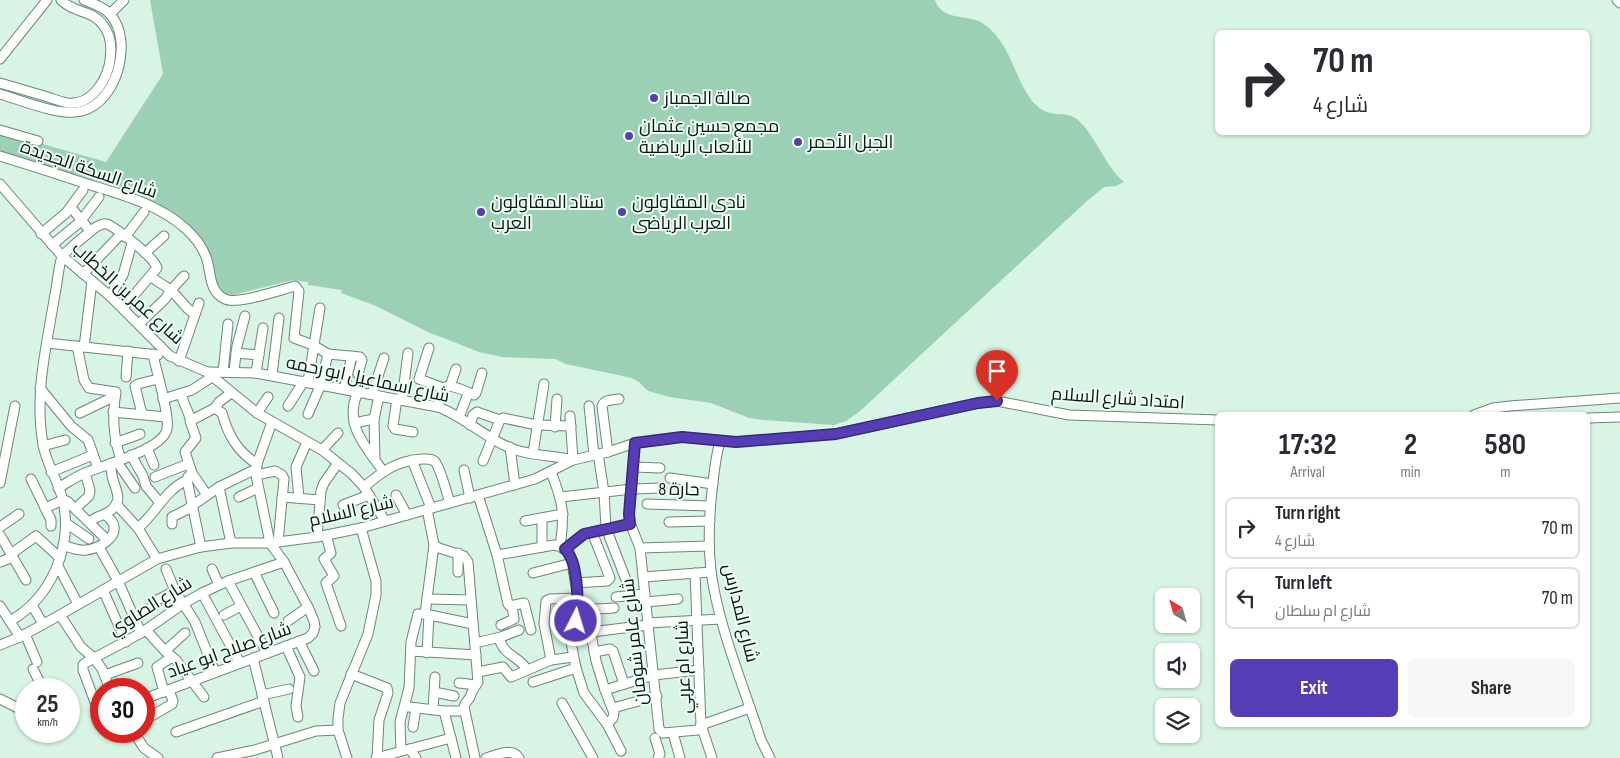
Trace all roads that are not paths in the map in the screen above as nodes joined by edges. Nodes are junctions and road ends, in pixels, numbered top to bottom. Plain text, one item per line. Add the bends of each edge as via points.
1 (47, 0) edge
2 (61, 0) edge
3 (84, 0) edge
4 (124, 0) edge
5 (1617, 0) edge
6 (1620, 4) edge
7 (110, 14) junction
8 (122, 51) junction
9 (111, 52) junction
10 (0, 60) edge
11 (0, 83) edge
12 (0, 94) edge
13 (76, 108) junction
14 (0, 130) edge
15 (38, 141) dead end
16 (0, 156) edge
17 (0, 184) edge
18 (83, 190) dead end
19 (99, 197) dead end
20 (74, 211) dead end
21 (144, 212) dead end
22 (82, 220) junction
23 (90, 231) junction
24 (42, 234) junction
25 (164, 236) dead end
26 (126, 238) junction
27 (52, 245) junction
28 (145, 253) junction
29 (62, 256) junction
30 (83, 274) junction
31 (150, 276) junction
32 (184, 276) dead end
33 (92, 281) junction
34 (171, 290) junction
35 (110, 296) junction
36 (199, 303) dead end
37 (123, 308) junction
38 (320, 308) dead end
39 (195, 314) junction
40 (245, 316) dead end
41 (278, 318) dead end
42 (139, 324) junction
43 (228, 324) dead end
44 (263, 328) dead end
45 (47, 343) junction
46 (313, 345) junction
47 (81, 347) junction
48 (428, 348) dead end
49 (128, 351) junction
50 (236, 353) junction
51 (408, 353) dead end
52 (153, 354) junction
53 (328, 354) junction
54 (259, 355) junction
55 (170, 356) junction
56 (352, 356) junction
57 (384, 358) dead end
58 (179, 361) junction
59 (456, 369) dead end
60 (234, 371) junction
61 (223, 372) junction
62 (256, 373) junction
63 (482, 373) dead end
64 (358, 374) dead end
65 (209, 375) junction
66 (272, 375) junction
67 (126, 377) dead end
68 (158, 379) junction
69 (306, 381) junction
70 (321, 384) junction
71 (544, 384) dead end
72 (446, 387) junction
73 (40, 388) junction
74 (344, 389) junction
75 (358, 392) junction
76 (231, 393) junction
77 (470, 393) junction
78 (116, 394) junction
79 (181, 394) junction
80 (375, 395) junction
81 (268, 397) dead end
82 (1620, 398) edge
83 (163, 399) junction
84 (399, 399) junction
85 (557, 399) dead end
86 (619, 399) dead end
87 (14, 406) dead end
88 (288, 406) dead end
89 (589, 406) dead end
90 (438, 407) junction
91 (215, 408) junction
92 (1510, 410) edge
93 (113, 412) junction
94 (1482, 412) edge
95 (80, 413) dead end
96 (257, 413) junction
97 (142, 414) junction
98 (308, 414) dead end
99 (570, 416) dead end
100 (166, 417) junction
101 (459, 417) junction
102 (1620, 417) edge
103 (1590, 418) edge
104 (374, 419) junction
105 (191, 420) junction
106 (500, 420) junction
107 (1215, 420) edge
108 (272, 422) junction
109 (354, 423) junction
110 (470, 425) junction
111 (537, 425) junction
112 (571, 426) junction
113 (555, 427) junction
114 (412, 432) dead end
115 (338, 433) dead end
116 (140, 434) dead end
117 (492, 438) junction
118 (65, 440) dead end
119 (306, 442) junction
120 (720, 442) junction
121 (115, 443) junction
122 (635, 443) junction
123 (43, 446) junction
124 (147, 448) junction
125 (510, 448) junction
126 (322, 450) junction
127 (533, 453) junction
128 (600, 454) junction
129 (93, 455) junction
130 (131, 455) junction
131 (374, 459) junction
132 (412, 460) junction
133 (573, 460) junction
134 (483, 461) dead end
135 (116, 462) junction
136 (338, 463) junction
137 (154, 464) dead end
138 (188, 464) junction
139 (634, 467) junction
140 (98, 468) junction
141 (660, 468) dead end
142 (256, 469) junction
143 (464, 470) dead end
144 (384, 471) junction
145 (51, 472) junction
146 (551, 472) junction
147 (85, 473) junction
148 (155, 477) dead end
149 (189, 477) junction
150 (297, 477) junction
151 (670, 478) dead end
152 (284, 479) junction
153 (31, 480) dead end
154 (0, 482) edge
155 (713, 484) junction
156 (515, 485) junction
157 (219, 487) junction
158 (58, 488) junction
159 (135, 488) dead end
160 (258, 488) junction
161 (662, 488) dead end
162 (632, 489) junction
163 (367, 491) junction
164 (604, 492) junction
165 (396, 494) dead end
166 (207, 495) junction
167 (474, 496) junction
168 (240, 497) dead end
169 (282, 497) junction
170 (561, 497) junction
171 (299, 498) junction
172 (63, 500) junction
173 (320, 500) junction
174 (160, 503) junction
175 (450, 503) junction
176 (116, 504) junction
177 (647, 504) dead end
178 (193, 505) junction
179 (343, 505) dead end
180 (710, 506) junction
181 (46, 508) junction
182 (76, 508) junction
183 (429, 509) junction
184 (19, 514) dead end
185 (106, 514) junction
186 (564, 514) junction
187 (407, 515) junction
188 (542, 518) junction
189 (385, 521) junction
190 (525, 521) dead end
191 (710, 521) junction
192 (90, 522) junction
193 (669, 522) dead end
194 (66, 523) junction
195 (172, 524) dead end
196 (630, 524) junction
197 (51, 526) dead end
198 (0, 527) edge
199 (138, 528) junction
200 (361, 528) junction
201 (606, 528) junction
202 (592, 532) junction
203 (0, 535) edge
204 (322, 536) junction
205 (89, 539) dead end
206 (107, 540) junction
207 (231, 542) junction
208 (274, 542) junction
209 (63, 545) junction
210 (434, 545) junction
211 (709, 546) junction
212 (98, 547) junction
213 (201, 547) junction
214 (542, 547) junction
215 (562, 547) junction
216 (640, 548) junction
217 (458, 553) junction
218 (497, 555) junction
219 (12, 556) junction
220 (158, 559) junction
221 (0, 562) edge
222 (59, 562) junction
223 (284, 562) junction
224 (572, 563) junction
225 (166, 569) dead end
226 (212, 569) dead end
227 (254, 572) junction
228 (458, 572) dead end
229 (533, 572) dead end
230 (712, 572) junction
231 (695, 573) junction
232 (643, 578) junction
233 (26, 580) dead end
234 (626, 580) dead end
235 (118, 582) junction
236 (224, 583) junction
237 (576, 583) junction
238 (103, 590) junction
239 (176, 591) junction
240 (202, 593) junction
241 (616, 597) dead end
242 (578, 598) junction
243 (645, 598) junction
244 (427, 599) junction
245 (678, 599) dead end
246 (471, 600) junction
247 (78, 604) junction
248 (183, 604) junction
249 (32, 605) junction
250 (241, 606) junction
251 (512, 606) junction
252 (308, 607) junction
253 (1, 608) edge
254 (614, 608) dead end
255 (578, 610) junction
256 (274, 613) dead end
257 (60, 615) junction
258 (427, 615) junction
259 (224, 616) dead end
260 (134, 617) junction
261 (721, 619) junction
262 (697, 620) junction
263 (10, 621) junction
264 (288, 621) dead end
265 (43, 624) junction
266 (473, 624) junction
267 (648, 624) junction
268 (501, 625) dead end
269 (341, 626) dead end
270 (573, 629) junction
271 (518, 630) dead end
272 (531, 630) dead end
273 (144, 632) junction
274 (185, 632) dead end
275 (591, 632) junction
276 (22, 635) junction
277 (499, 638) junction
278 (299, 641) junction
279 (126, 642) junction
280 (475, 643) junction
281 (0, 645) edge
282 (286, 646) junction
283 (411, 651) junction
284 (594, 652) junction
285 (267, 653) junction
286 (427, 653) junction
287 (168, 654) junction
288 (476, 655) junction
289 (573, 657) junction
290 (94, 658) junction
291 (253, 658) junction
292 (551, 660) junction
293 (240, 663) junction
294 (138, 664) dead end
295 (576, 668) junction
296 (527, 670) junction
297 (700, 670) junction
298 (314, 671) dead end
299 (215, 672) junction
300 (478, 672) junction
301 (351, 674) junction
302 (105, 675) junction
303 (435, 676) dead end
304 (654, 676) junction
305 (39, 678) edge
306 (106, 678) edge
307 (193, 680) junction
308 (533, 682) dead end
309 (459, 683) dead end
310 (476, 684) junction
311 (624, 684) junction
312 (289, 688) dead end
313 (90, 690) edge
314 (605, 690) junction
315 (166, 691) junction
316 (434, 692) junction
317 (155, 696) edge
318 (454, 696) dead end
319 (656, 696) junction
320 (204, 697) dead end
321 (263, 698) junction
322 (0, 699) edge
323 (562, 703) dead end
324 (405, 705) junction
325 (15, 706) edge
326 (416, 708) junction
327 (613, 708) junction
328 (750, 708) junction
329 (433, 710) junction
330 (444, 711) junction
331 (464, 711) junction
332 (155, 714) edge
333 (298, 717) dead end
334 (607, 724) junction
335 (701, 725) junction
336 (413, 727) dead end
337 (338, 730) junction
338 (176, 732) dead end
339 (673, 733) junction
340 (658, 735) junction
341 (451, 738) junction
342 (141, 743) edge
343 (274, 745) junction
344 (406, 750) junction
345 (621, 751) dead end
346 (155, 757) edge
347 (229, 757) edge
348 (381, 757) edge
349 (217, 758) edge
350 (278, 758) edge
351 (347, 758) edge
352 (416, 758) edge
353 (456, 758) edge
354 (475, 758) edge
355 (486, 758) edge
356 (519, 758) edge
357 (593, 758) edge
358 (658, 758) edge
359 (680, 758) edge
360 (712, 758) edge
361 (770, 758) edge

1 - 10 street
2 - 9 street via 101,22 109,35
3 - 7 street
4 - 7 street
5 - 6 street
7 - 8 street via 117,25
8 - 9 street
8 - 13 street via 118,69 104,96 94,106
9 - 13 street via 107,72 97,89
11 - 13 street
12 - 13 street via 58,111
14 - 15 street
16 - 46 street, شارع السكة الجديدة via 126,196 169,216 198,241 207,260 211,282 225,299 236,302 294,286 299,291 293,336
17 - 24 street, شارع عمر بن الخطاب
18 - 24 street via 66,213
19 - 22 street
20 - 22 street
21 - 26 street
22 - 23 street
22 - 27 street
23 - 26 street via 102,223
23 - 29 street
24 - 27 street, شارع عمر بن الخطاب
25 - 28 street
26 - 28 street
26 - 30 street
26 - 35 street via 123,275
27 - 29 street, شارع عمر بن الخطاب
28 - 31 street via 157,268
29 - 30 street, شارع عمر بن الخطاب
29 - 45 street
30 - 33 street, شارع عمر بن الخطاب
31 - 34 street
31 - 37 street
32 - 34 street
33 - 35 street, شارع عمر بن الخطاب
33 - 47 street
34 - 39 street
34 - 42 street
35 - 37 street, شارع عمر بن الخطاب
36 - 39 street
37 - 42 street, شارع عمر بن الخطاب
38 - 46 street
39 - 58 street
40 - 50 street
41 - 66 street
42 - 55 street, شارع عمر بن الخطاب
43 - 61 street
44 - 54 street
45 - 47 street
45 - 73 street
46 - 53 street
46 - 69 street
47 - 49 street
47 - 78 street via 86,385
48 - 72 street via 419,379
49 - 52 street
49 - 67 street
50 - 54 street
50 - 60 street
51 - 84 street
52 - 55 street
52 - 68 street
53 - 56 street
53 - 70 street
54 - 62 street
55 - 58 street, شارع عمر بن الخطاب
56 - 64 street via 362,360
56 - 74 street
57 - 80 street
58 - 65 street, شارع عمر بن الخطاب
59 - 72 street
60 - 61 street, شارع اسماعيل ابو رحمه
60 - 62 street, شارع اسماعيل ابو رحمه
61 - 65 street, شارع اسماعيل ابو رحمه
62 - 66 street, شارع اسماعيل ابو رحمه
63 - 77 street via 476,393
65 - 76 street, شارع عمر بن الخطاب
65 - 79 street via 197,387
66 - 69 street, شارع اسماعيل ابو رحمه
68 - 83 street
68 - 97 street via 135,386
69 - 70 street, شارع اسماعيل ابو رحمه
69 - 88 street
70 - 74 street, شارع اسماعيل ابو رحمه
70 - 98 street
71 - 111 street
72 - 77 street
72 - 90 street
73 - 123 street via 39,419
73 - 129 street via 71,426 88,440
74 - 75 street, شارع اسماعيل ابو رحمه
75 - 80 street, شارع اسماعيل ابو رحمه
75 - 109 street via 353,401
76 - 91 street
76 - 96 street, شارع عمر بن الخطاب
77 - 101 street
78 - 93 street
78 - 95 street
79 - 83 street
79 - 105 street
80 - 84 street, شارع اسماعيل ابو رحمه
80 - 104 street
81 - 96 street
82 - 92 street
83 - 100 street
84 - 90 street, شارع اسماعيل ابو رحمه
84 - 114 street via 393,426
85 - 113 street
86 - 128 street via 603,402
87 - 154 street
89 - 128 street
90 - 101 street, شارع اسماعيل ابو رحمه
91 - 105 street
91 - 142 street via 222,413 237,447
92 - 94 street via 1493,408
93 - 97 street
93 - 121 street
96 - 108 street, شارع عمر بن الخطاب
97 - 100 street
99 - 112 street
100 - 124 street via 164,436
101 - 110 street, شارع اسماعيل ابو رحمه
102 - 103 street
104 - 109 street
104 - 131 street
105 - 138 street via 189,423 196,438 185,452
106 - 110 street via 477,412
106 - 111 street via 507,417
106 - 117 street
107 - 120 street, امتداد شارع السلام via 1069,415 997,401 836,434
108 - 119 street, شارع عمر بن الخطاب
108 - 142 street
109 - 131 street
110 - 117 street, شارع اسماعيل ابو رحمه
111 - 113 street
111 - 127 street
112 - 113 street
112 - 133 street
115 - 126 street
116 - 121 street
117 - 125 street, شارع اسماعيل ابو رحمه
117 - 134 street
118 - 123 street
119 - 126 street, شارع عمر بن الخطاب
119 - 150 street via 297,462
120 - 122 street, شارع السلام via 682,437
120 - 155 street, شارع المدارس
121 - 135 street
122 - 128 street, شارع السلام
122 - 139 street
123 - 145 street
124 - 130 street
124 - 137 street
125 - 127 street, شارع اسماعيل ابو رحمه
125 - 156 street
126 - 136 street, شارع عمر بن الخطاب
127 - 133 street, شارع اسماعيل ابو رحمه
128 - 133 street, شارع السلام
128 - 164 street
129 - 140 street
129 - 145 street
130 - 135 street
130 - 174 street via 146,486
131 - 144 street
132 - 144 street
132 - 175 street via 433,460
132 - 183 street
133 - 146 street, شارع السلام
135 - 140 street
135 - 159 street
135 - 176 street via 113,479 119,497
136 - 163 street, شارع عمر بن الخطاب
136 - 173 street via 324,483
138 - 148 street
138 - 149 street
139 - 141 street
139 - 162 street
140 - 147 street
142 - 152 street via 279,472
142 - 157 street
142 - 160 street
143 - 167 street
144 - 163 street
145 - 158 street
146 - 156 street, شارع السلام
146 - 170 street
147 - 158 street
147 - 182 street via 89,496
149 - 166 street
149 - 174 street
149 - 178 street
150 - 152 street
150 - 171 street
151 - 155 street
152 - 169 street
153 - 181 street
155 - 180 street, شارع المدارس
156 - 167 street, شارع السلام
157 - 166 street
157 - 207 street
158 - 172 street
160 - 168 street
160 - 208 street
161 - 162 street
162 - 164 street
162 - 196 street
163 - 179 street
163 - 189 street, شارع عمر بن الخطاب
164 - 170 street
164 - 201 street
165 - 187 street
166 - 178 street
167 - 175 street, شارع السلام
167 - 218 street
169 - 171 street
169 - 208 street
170 - 186 street
171 - 173 street
172 - 181 street
172 - 182 street
172 - 194 street
173 - 204 street
174 - 199 street
175 - 183 street, شارع السلام
176 - 185 street
176 - 199 street
177 - 180 street, حارة 8
178 - 195 street via 173,516
178 - 213 street
180 - 191 street, شارع المدارس
181 - 197 street
182 - 192 street
183 - 187 street, شارع السلام
183 - 210 street
184 - 198 street
185 - 192 street
185 - 206 street via 114,527
186 - 188 street
186 - 215 street
187 - 189 street, شارع السلام
188 - 190 street
188 - 214 street
189 - 200 street, شارع السلام
191 - 193 street
191 - 211 street, شارع المدارس
192 - 206 street
194 - 205 street
194 - 209 street
196 - 201 street
196 - 216 street, شارع عامر شومان
199 - 220 street
200 - 204 street, شارع السلام
200 - 301 street via 376,581 376,595 368,634
201 - 202 street
201 - 234 street
202 - 215 street
202 - 237 street via 610,578 607,581
203 - 219 street
204 - 208 street, شارع السلام
204 - 269 street via 331,553 324,559 334,576 326,583
206 - 212 street
207 - 208 street, شارع السلام
207 - 213 street, شارع السلام
208 - 223 street, شارع صلاح ابو عياد
209 - 212 street via 74,550
209 - 222 street
210 - 217 street
210 - 244 street
211 - 216 street
211 - 230 street, شارع المدارس
212 - 235 street
213 - 220 street, شارع السلام
214 - 215 street
214 - 218 street
215 - 224 street via 569,552
216 - 232 street, شارع عامر شومان
217 - 228 street
217 - 246 street via 468,562
218 - 251 street via 508,604
219 - 221 street
219 - 222 street via 36,536
219 - 233 street
220 - 235 street, شارع السلام
222 - 247 street
222 - 249 street via 44,591
223 - 227 street, شارع الصاوي
223 - 252 street, شارع صلاح ابو عياد
224 - 229 street
224 - 237 street
225 - 239 street
226 - 236 street
227 - 236 street, شارع الصاوي
227 - 256 street
230 - 231 street
230 - 261 street, شارع المدارس
231 - 232 street
231 - 262 street, شارع ام عربي
232 - 243 street, شارع عامر شومان
235 - 238 street, شارع السلام
235 - 260 street
236 - 240 street, شارع الصاوي
236 - 250 street
237 - 242 street
238 - 247 street, شارع السلام
238 - 279 street
239 - 248 street
239 - 260 street
240 - 248 street, شارع الصاوي
240 - 293 street
241 - 243 street
242 - 255 street
242 - 292 street via 546,601 544,624
243 - 245 street
243 - 267 street, شارع عامر شومان
244 - 246 street
244 - 258 street
246 - 266 street
247 - 257 street, شارع السلام
248 - 273 street, شارع الصاوي
248 - 299 street via 195,622
249 - 263 street
249 - 265 street
250 - 259 street
250 - 285 street
251 - 268 street via 514,619
251 - 272 street via 524,604
252 - 264 street
252 - 278 street, شارع صلاح ابو عياد via 315,627 308,638
253 - 263 street
254 - 255 street
255 - 270 street
257 - 265 street, شارع السلام
257 - 290 street via 81,647
258 - 266 street
258 - 283 street via 416,615
258 - 286 street
260 - 273 street
261 - 262 street
261 - 328 street, شارع المدارس
262 - 267 street
262 - 297 street, شارع ام عربي
263 - 276 street
265 - 276 street, شارع السلام
266 - 280 street
267 - 275 street
267 - 304 street, شارع عامر شومان
270 - 275 street via 588,626
270 - 289 street via 570,637
271 - 277 street
273 - 279 street, شارع الصاوي
273 - 287 street
274 - 287 street
275 - 284 street
276 - 281 street, شارع السلام
276 - 305 street
277 - 280 street
277 - 296 street via 505,651
278 - 282 street, شارع صلاح ابو عياد
278 - 298 street
279 - 290 street, شارع الصاوي
280 - 288 street
282 - 285 street, شارع صلاح ابو عياد
282 - 333 street via 300,677 296,702
283 - 286 street
283 - 324 street
284 - 311 street via 613,650
284 - 314 street
285 - 291 street, شارع صلاح ابو عياد
286 - 288 street
287 - 307 street
287 - 315 street via 157,667
288 - 300 street
289 - 292 street
289 - 295 street
290 - 302 street
290 - 313 street via 85,663 82,670
291 - 293 street, شارع صلاح ابو عياد
291 - 321 street
292 - 296 street
293 - 299 street, شارع صلاح ابو عياد
294 - 302 street
295 - 308 street
295 - 334 street via 584,693
296 - 300 street via 511,677 503,667
297 - 304 street
297 - 335 street, شارع ام عربي
299 - 307 street, شارع صلاح ابو عياد
300 - 310 street
301 - 337 street via 340,703
301 - 348 street via 387,688 379,720
302 - 306 street
303 - 316 street
304 - 311 street
304 - 319 street, شارع عامر شومان
307 - 315 street, شارع صلاح ابو عياد
307 - 320 street
309 - 310 street
310 - 331 street via 464,704
311 - 314 street
312 - 321 street
314 - 327 street
315 - 317 street, شارع صلاح ابو عياد
315 - 332 street via 173,702
316 - 318 street
316 - 329 street
319 - 327 street
319 - 340 street, شارع عامر شومان
321 - 338 street
321 - 343 street
322 - 325 street
323 - 357 street
324 - 326 street
324 - 344 street via 400,722
326 - 329 street
326 - 336 street
327 - 334 street via 612,718
328 - 335 street
328 - 361 street, شارع المدارس
329 - 330 street
330 - 331 street
330 - 341 street
331 - 354 street
334 - 345 street
335 - 339 street via 698,730
335 - 360 street, شارع ام عربي
337 - 343 street via 316,730
337 - 351 street
339 - 340 street
339 - 359 street
340 - 358 street, شارع عامر شومان
341 - 344 street
341 - 353 street
342 - 346 street
343 - 347 street
343 - 350 street
344 - 348 street
344 - 352 street
347 - 349 street
355 - 356 street via 510,752 515,752

